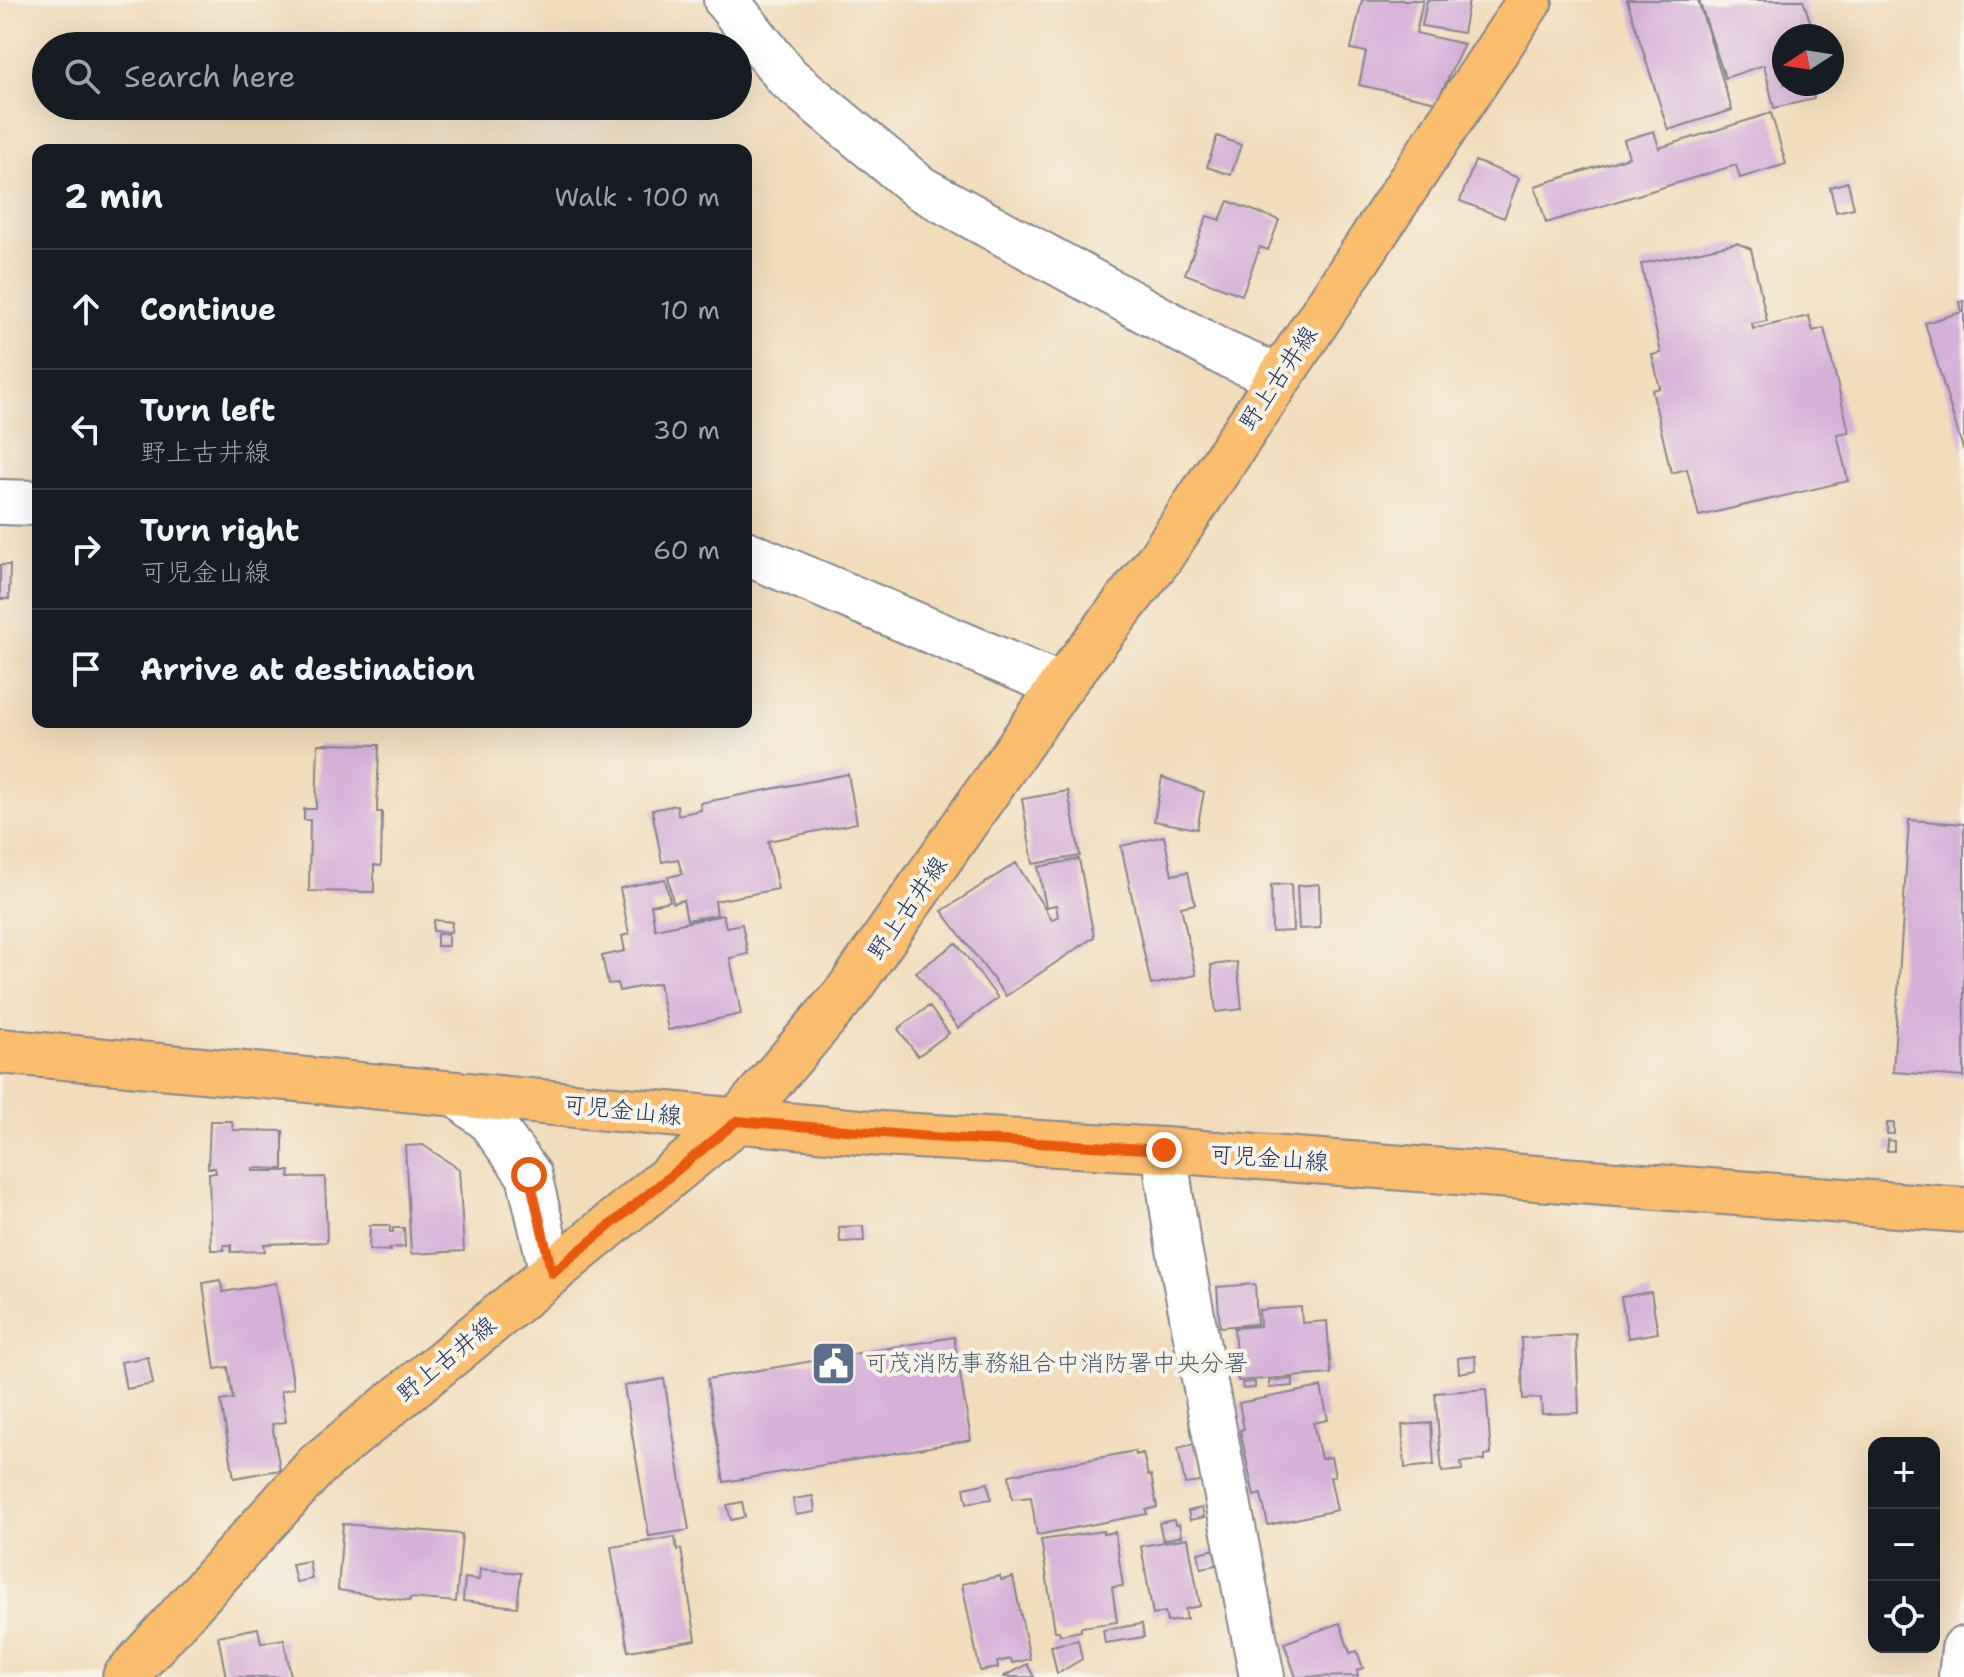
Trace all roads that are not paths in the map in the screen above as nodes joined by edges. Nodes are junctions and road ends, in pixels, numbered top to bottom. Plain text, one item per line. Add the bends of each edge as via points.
1 (726, 0) edge
2 (1530, 0) edge
3 (751, 32) edge
4 (752, 33) edge
5 (1278, 377) junction
6 (0, 502) edge
7 (32, 503) edge
8 (752, 556) edge
9 (1061, 686) junction
10 (0, 1051) edge
11 (456, 1094) junction
12 (737, 1121) junction
13 (1164, 1150) junction
14 (1964, 1210) edge
15 (552, 1273) junction
16 (1964, 1649) edge
17 (125, 1677) edge
18 (1262, 1677) edge
19 (1961, 1677) edge

1 - 3 street
2 - 5 main road, 野上古井線
4 - 5 street via 787,77 920,188 1223,353
5 - 9 main road, 野上古井線 via 1160,558
6 - 7 street
8 - 9 street
9 - 12 main road, 野上古井線 via 847,992
10 - 11 main road, 可児金山線
11 - 12 main road, 可児金山線
11 - 15 street via 489,1120 529,1175
12 - 13 main road, 可児金山線
12 - 15 main road, 野上古井線
13 - 14 main road, 可児金山線
13 - 18 street
15 - 17 main road, 野上古井線 via 318,1464
16 - 19 street

